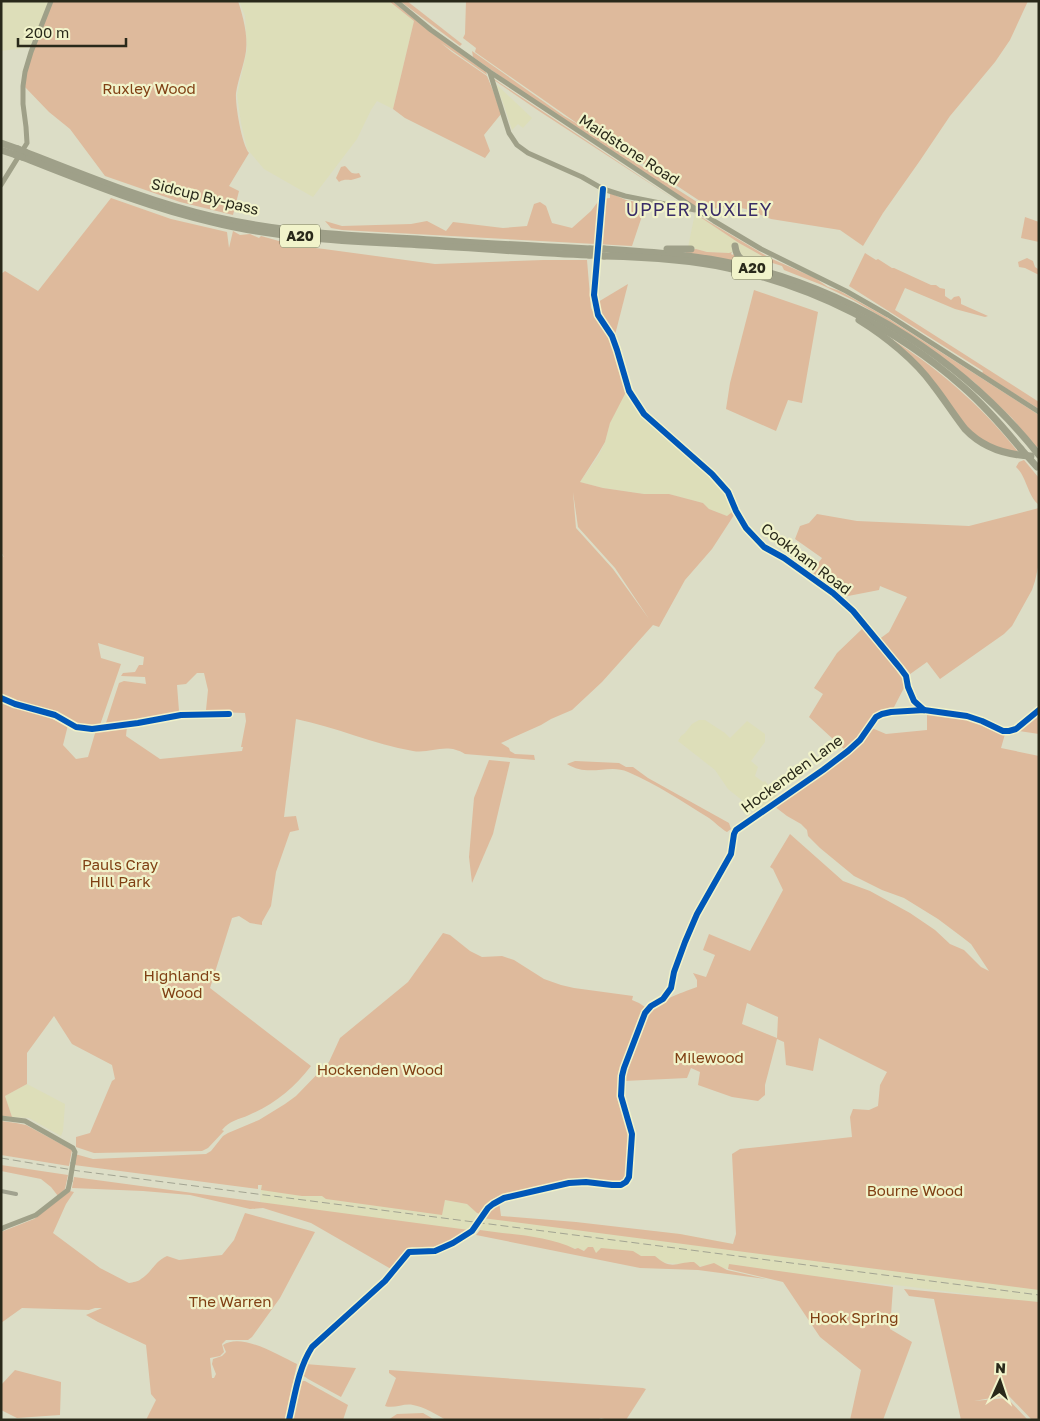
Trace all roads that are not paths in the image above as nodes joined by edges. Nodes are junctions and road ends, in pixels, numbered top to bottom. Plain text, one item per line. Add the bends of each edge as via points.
1 (51, 1) edge
2 (396, 1) edge
3 (490, 72) junction
4 (1, 143) edge
5 (1, 150) edge
6 (20, 153) junction
7 (1, 185) edge
8 (603, 189) junction
9 (698, 211) junction
10 (598, 244) dead end
11 (735, 246) dead end
12 (691, 249) dead end
13 (617, 250) junction
14 (601, 255) junction
15 (808, 286) junction
16 (815, 296) junction
17 (887, 327) junction
18 (1039, 412) edge
19 (1039, 456) edge
20 (1038, 468) edge
21 (1, 698) edge
22 (914, 701) junction
23 (911, 710) junction
24 (924, 710) junction
25 (1039, 710) edge
26 (229, 714) dead end
27 (1, 1118) edge
28 (1, 1191) edge
29 (16, 1194) dead end
30 (480, 1220) dead end
31 (476, 1228) dead end
32 (1, 1229) edge
33 (289, 1420) edge

1 - 7 main road via 31,52 23,86 26,143
2 - 3 main road, Maidstone Road
3 - 8 main road via 509,133 517,145
3 - 9 main road, Maidstone Road
4 - 6 highway, Sidcup By-pass / A20
5 - 6 highway, Sidcup By-pass / A20
6 - 14 highway, Sidcup By-pass / A20, bridge via 176,207 252,224 351,236
8 - 9 main road
8 - 10 street
9 - 18 main road, Maidstone Road via 761,249 888,315
11 - 15 highway via 742,260 785,274
12 - 13 highway
13 - 14 highway, A20
13 - 15 highway, A20 via 716,260
14 - 16 highway, A20 via 728,268
14 - 22 street, Cookham Road via 594,295 598,314 617,350 628,392 644,414 728,492 746,528 764,547 808,575 853,611 906,676
15 - 17 highway, A20 via 852,305
16 - 17 highway, A20
16 - 19 highway, A20 via 861,321 907,357 932,384 965,430 982,444 1018,456
17 - 19 highway, A20 via 922,346 972,384 1010,421
17 - 20 highway, A20, bridge via 986,408
21 - 26 street via 55,715 76,727 92,729 181,715
22 - 23 street
22 - 24 street, Cookham Road
23 - 24 street, Hockenden Lane
23 - 30 street, Hockenden Lane via 876,717 848,751 736,830 729,860 697,914 671,988 645,1013 622,1076 621,1096 632,1134 626,1182 612,1186 569,1183 504,1198 488,1208
24 - 25 street, Hockenden Lane via 967,716 1003,732 1016,729
27 - 32 main road, bridge via 25,1122 74,1149 68,1190 36,1215
28 - 29 street
31 - 33 street via 436,1251 409,1252 385,1281 319,1340 301,1370

